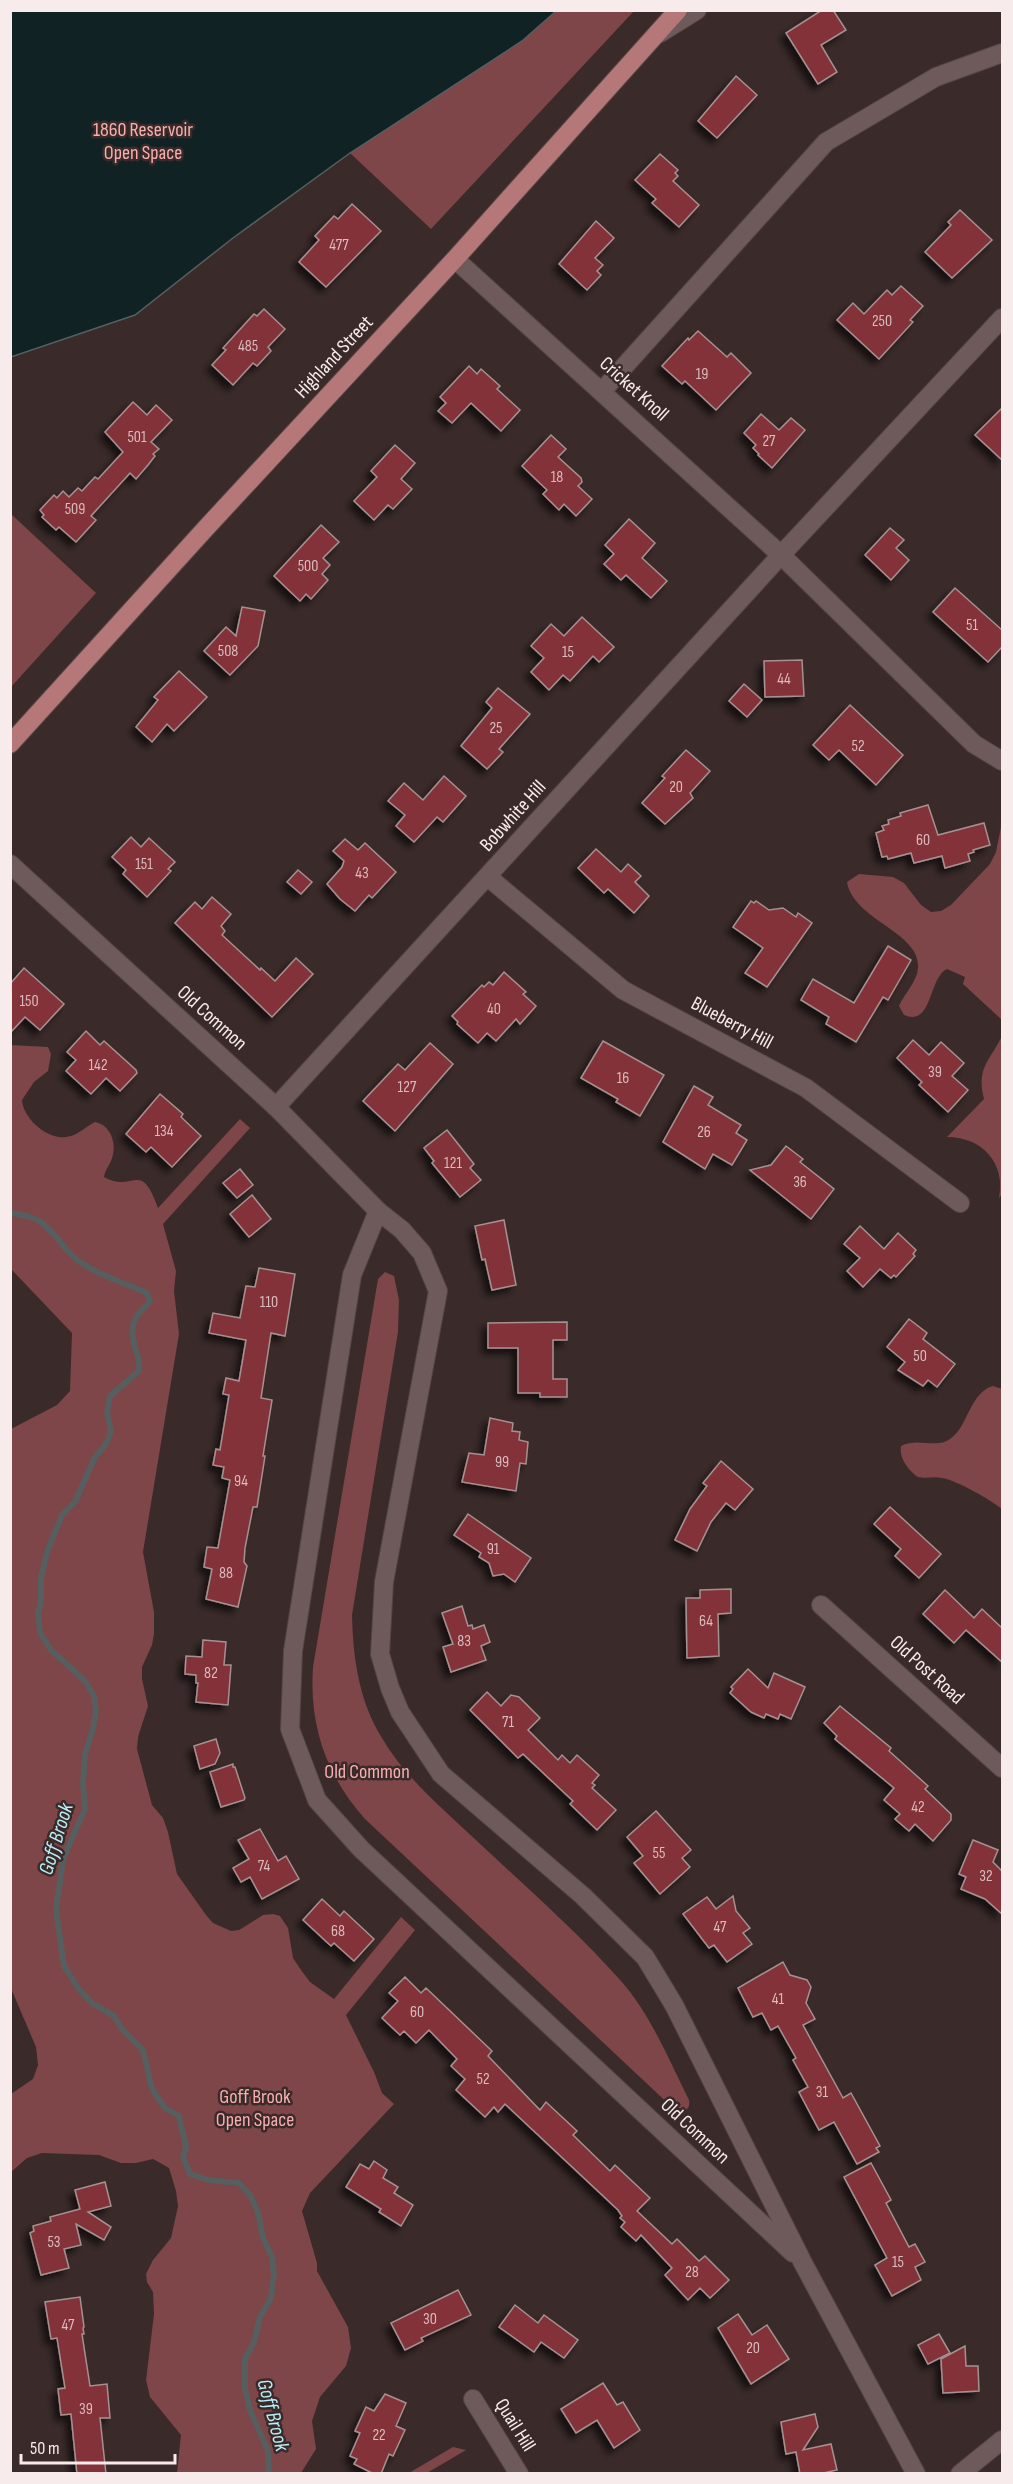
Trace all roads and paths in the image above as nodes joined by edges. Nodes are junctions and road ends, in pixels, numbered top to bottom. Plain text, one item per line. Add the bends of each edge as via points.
1 (678, 10) edge
2 (697, 10) edge
3 (656, 35) junction
4 (1002, 53) edge
5 (455, 259) junction
6 (1002, 318) edge
7 (603, 390) junction
8 (781, 555) junction
9 (10, 744) edge
10 (1002, 760) edge
11 (10, 864) edge
12 (488, 877) junction
13 (276, 1107) junction
14 (960, 1203) dead end
15 (378, 1211) junction
16 (821, 1605) dead end
17 (1002, 1768) edge
18 (803, 2263) junction
19 (473, 2399) dead end
20 (1002, 2440) edge
21 (519, 2474) edge
22 (916, 2474) edge
23 (960, 2474) edge

1 - 3 main road
2 - 3 street, Highland Street
3 - 5 main road, Highland Street
4 - 7 street via 936,77 826,142
5 - 7 street, Cricket Knoll
5 - 9 main road, Highland Street
6 - 8 street
7 - 8 street, Cricket Knoll
8 - 10 street, Cricket Knoll via 974,744
8 - 12 street, Bobwhite Hill
11 - 13 street, Old Common
12 - 13 street, Bobwhite Hill
12 - 14 street, Blueberry Hill via 623,990 806,1088
13 - 15 street, Old Common
15 - 18 street, Old Common via 422,1253 438,1291 384,1582 380,1654 390,1688 400,1712 441,1773 583,1896 645,1957 674,2005
15 - 18 street, Old Common via 352,1275 292,1651 290,1729 317,1800 361,1849
16 - 17 street, Old Post Road
18 - 22 street, Old Common
19 - 21 street, Quail Hill
20 - 23 street

